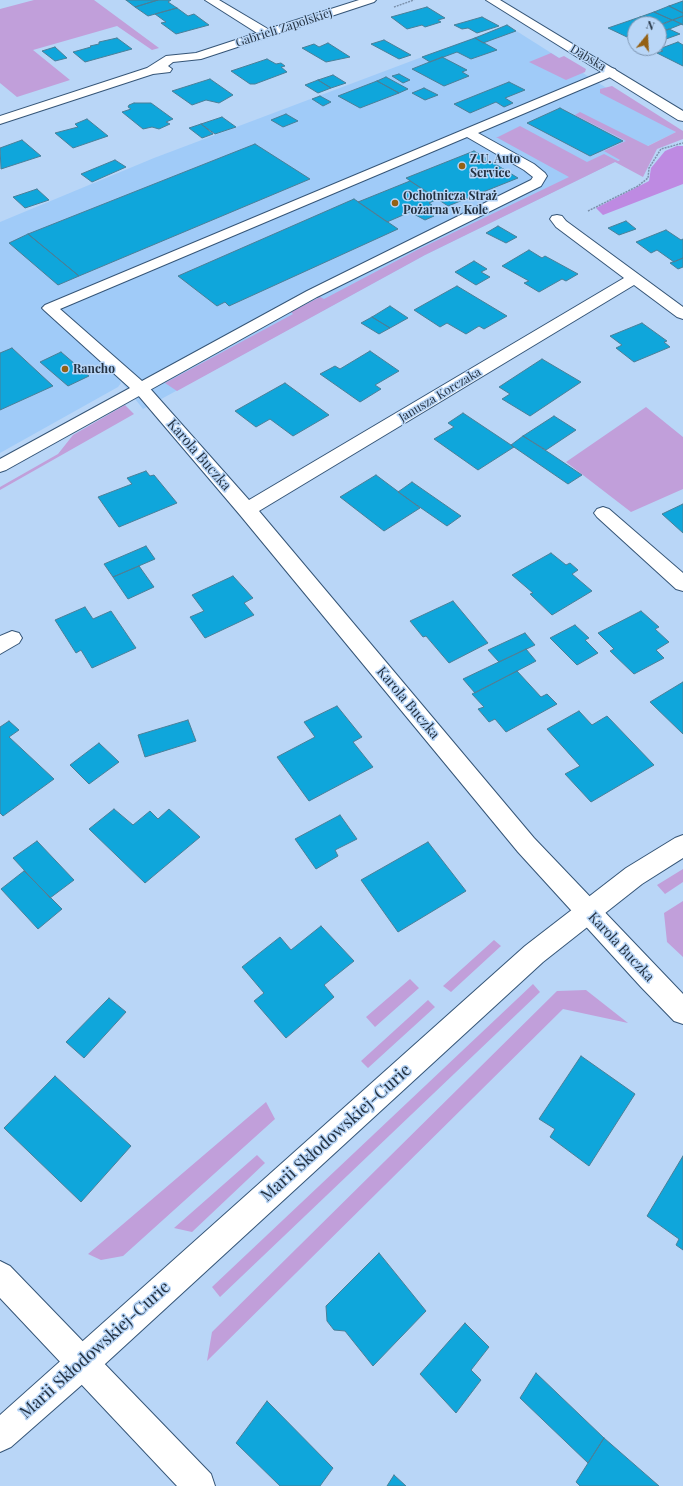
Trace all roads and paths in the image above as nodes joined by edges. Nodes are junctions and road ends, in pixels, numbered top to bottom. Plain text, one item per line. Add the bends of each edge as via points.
1 (210, 0) edge
2 (370, 0) edge
3 (492, 0) edge
4 (267, 34) junction
5 (612, 72) junction
6 (683, 116) edge
7 (0, 120) edge
8 (467, 132) junction
9 (683, 143) edge
10 (559, 222) joint
11 (633, 279) junction
12 (683, 314) edge
13 (140, 388) junction
14 (0, 466) edge
15 (247, 510) junction
16 (603, 513) dead end
17 (683, 584) edge
18 (683, 846) edge
19 (587, 911) junction
20 (683, 1012) edge
21 (0, 1276) edge
22 (82, 1364) junction
23 (0, 1436) edge
24 (198, 1486) edge

1 - 4 street
2 - 4 street, Gabrieli Zapolskiej
3 - 5 street, Dąbska
4 - 7 street, Gabrieli Zapolskiej via 197,56 182,66 151,71
5 - 6 street, Dąbska
5 - 8 lane
8 - 13 lane via 529,167 540,176 536,183 312,294
8 - 13 lane via 50,308
9 - 10 path via 661,149 649,168 648,178 638,186
10 - 11 street
11 - 12 street
11 - 15 street, Janusza Korczaka
13 - 14 lane
13 - 15 street, Karola Buczka
15 - 19 street, Karola Buczka via 526,845
16 - 17 lane
18 - 19 street, Marii Skłodowskiej-Curie via 634,876
19 - 20 street, Karola Buczka
19 - 22 street, Marii Skłodowskiej-Curie via 534,954
21 - 22 street
22 - 23 street, Marii Skłodowskiej-Curie
22 - 24 street

